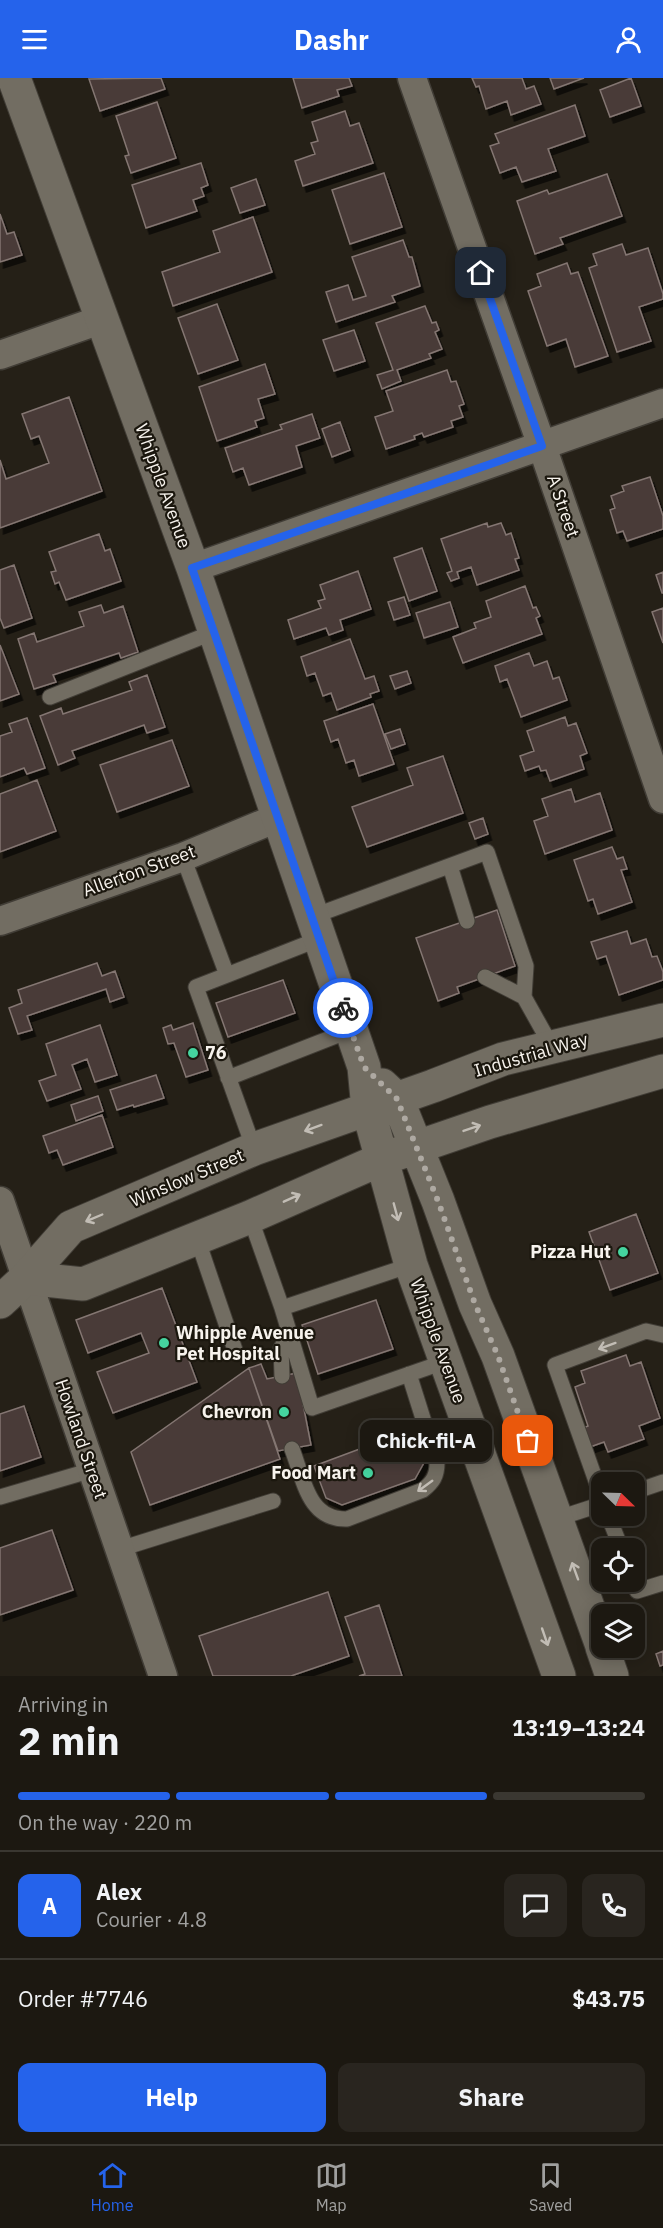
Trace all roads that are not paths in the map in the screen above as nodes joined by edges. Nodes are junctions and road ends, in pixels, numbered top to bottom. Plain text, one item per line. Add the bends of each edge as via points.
1 (14, 78) edge
2 (412, 78) edge
3 (103, 319) junction
4 (0, 356) edge
5 (663, 403) edge
6 (542, 446) junction
7 (192, 568) junction
8 (214, 632) junction
9 (50, 697) dead end
10 (663, 799) edge
11 (278, 818) junction
12 (183, 857) junction
13 (450, 866) junction
14 (0, 921) edge
15 (467, 921) dead end
16 (315, 928) junction
17 (227, 975) junction
18 (485, 977) dead end
19 (524, 997) junction
20 (663, 1020) edge
21 (351, 1030) junction
22 (552, 1047) junction
23 (663, 1072) edge
24 (228, 1078) junction
25 (383, 1104) junction
26 (416, 1147) junction
27 (255, 1149) junction
28 (382, 1159) junction
29 (0, 1201) edge
30 (250, 1217) junction
31 (197, 1238) junction
32 (411, 1265) junction
33 (26, 1278) junction
34 (0, 1302) edge
35 (282, 1308) junction
36 (290, 1334) junction
37 (663, 1335) edge
38 (235, 1350) dead end
39 (444, 1362) junction
40 (409, 1374) junction
41 (282, 1376) dead end
42 (292, 1449) dead end
43 (92, 1470) junction
44 (593, 1472) edge
45 (663, 1482) edge
46 (645, 1488) edge
47 (0, 1497) edge
48 (273, 1501) dead end
49 (591, 1508) edge
50 (556, 1519) junction
51 (120, 1549) junction
52 (663, 1583) edge
53 (645, 1589) edge
54 (591, 1616) edge
55 (606, 1658) edge
56 (163, 1676) edge
57 (559, 1676) edge
58 (612, 1676) edge

1 - 3 main road, Whipple Avenue
2 - 6 street, A Street
3 - 4 street
3 - 7 main road, Whipple Avenue
5 - 6 street
6 - 7 street
6 - 10 street, A Street
7 - 8 main road, Whipple Avenue
8 - 9 lane
8 - 11 main road, Whipple Avenue
11 - 12 street, Allerton Street
11 - 16 main road, Whipple Avenue
12 - 14 street, Allerton Street
12 - 17 lane
13 - 15 lane
13 - 16 lane
13 - 19 lane via 487,852 526,966
16 - 17 lane
16 - 21 main road, Whipple Avenue
17 - 24 lane via 196,987
18 - 19 lane
19 - 22 lane
20 - 22 main road, Industrial Way
21 - 24 lane
21 - 25 main road, Whipple Avenue
22 - 25 main road, Industrial Way via 503,1059
26 -> 23 main road
24 - 27 lane
25 - 26 main road, Whipple Avenue
25 -> 27 main road, Winslow Street
25 - 28 main road, Whipple Avenue
26 - 28 main road
26 - 50 main road, Whipple Avenue via 498,1356
27 -> 33 main road, Winslow Street via 71,1227
30 -> 28 main road
28 -> 32 main road, Whipple Avenue
29 - 33 street, Howland Street
30 - 31 main road
30 - 35 lane
31 - 33 main road via 83,1284
31 - 38 lane
32 - 35 lane
32 - 39 main road, Whipple Avenue
33 - 34 main road, Winslow Street
33 - 43 street, Howland Street
35 - 36 lane
36 - 40 lane via 312,1408
36 - 41 lane via 281,1348
37 -> 44 lane via 646,1331 555,1365
39 - 40 lane
39 -> 57 main road, Whipple Avenue
40 -> 42 lane via 437,1463 437,1473 423,1490 347,1520 335,1520 314,1506
43 - 47 lane
43 - 51 street, Howland Street
45 - 46 lane
48 - 51 lane
49 - 50 lane
54 -> 50 main road, Whipple Avenue
51 - 56 street, Howland Street
52 - 53 lane
55 - 58 main road, Whipple Avenue

